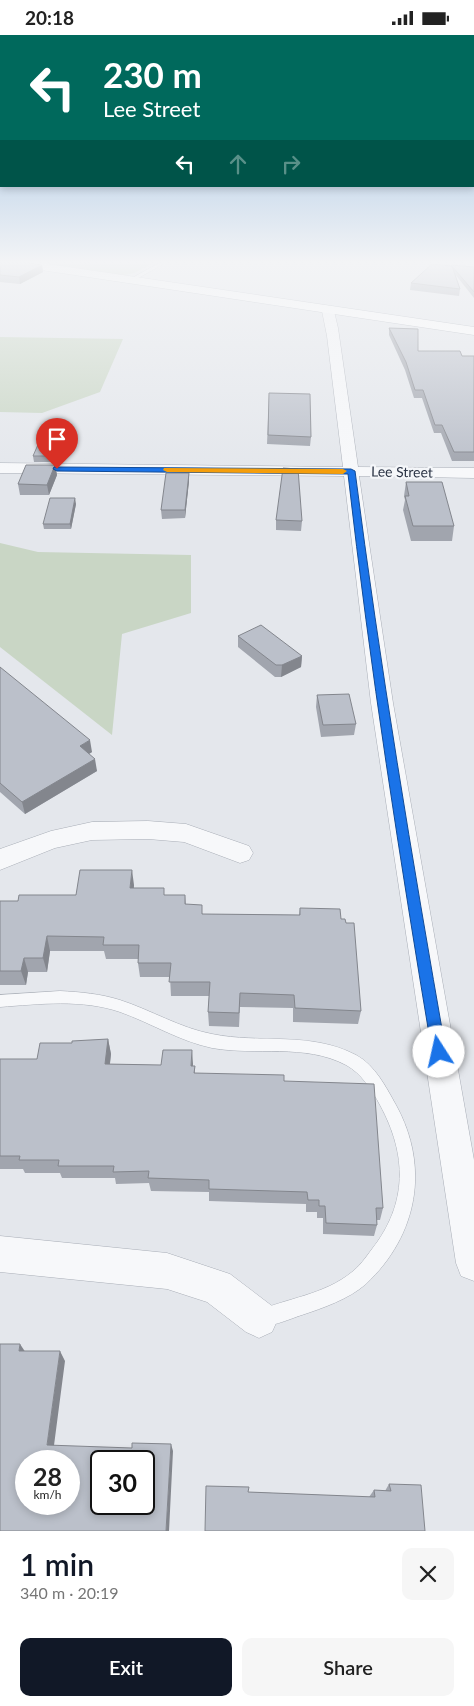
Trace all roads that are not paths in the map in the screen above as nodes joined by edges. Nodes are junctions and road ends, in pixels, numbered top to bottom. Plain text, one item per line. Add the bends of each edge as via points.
1 (333, 332) edge
2 (0, 469) edge
3 (351, 471) junction
4 (474, 473) edge
5 (240, 853) dead end
6 (0, 859) edge
7 (0, 1001) edge
8 (0, 1254) edge
9 (474, 1263) edge
10 (259, 1319) joint

1 - 3 street
2 - 3 street, Lee Street
3 - 4 street, Lee Street
3 - 9 street via 394,790
5 - 6 street via 186,833 92,831 51,840
7 - 10 lane via 88,999 118,1005 185,1034 214,1041 308,1046 331,1051 353,1062 372,1078 394,1114 407,1152 408,1185 402,1218 385,1249 359,1278 321,1299
8 - 10 street via 167,1271 217,1287

